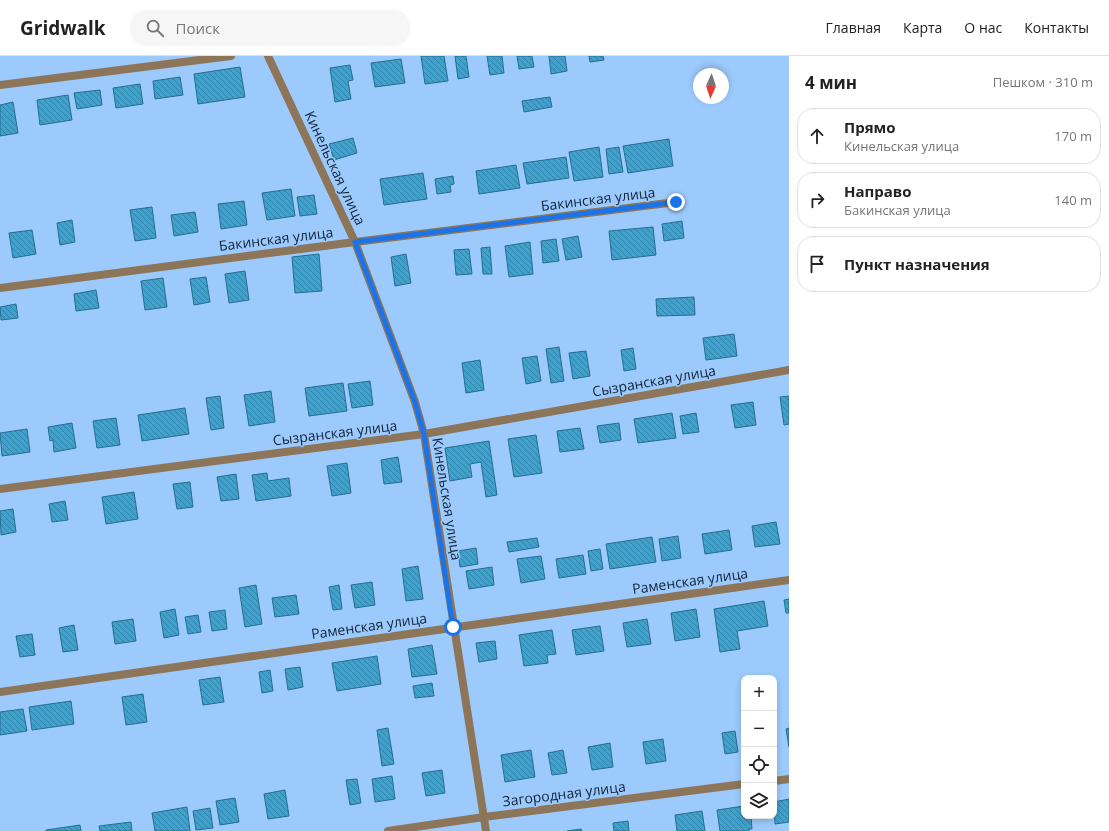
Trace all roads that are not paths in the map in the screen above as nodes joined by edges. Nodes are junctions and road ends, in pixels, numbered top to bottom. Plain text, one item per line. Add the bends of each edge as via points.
1 (231, 56) edge
2 (268, 56) edge
3 (0, 85) edge
4 (676, 202) dead end
5 (355, 242) junction
6 (0, 288) edge
7 (789, 370) edge
8 (424, 434) junction
9 (0, 489) edge
10 (789, 580) edge
11 (453, 627) junction
12 (0, 692) edge
13 (789, 779) edge
14 (777, 781) edge
15 (741, 784) edge
16 (484, 817) junction
17 (388, 831) edge
18 (486, 831) edge

1 - 3 street
2 - 5 street, Кинельская улица
4 - 5 street, Бакинская улица
5 - 6 street, Бакинская улица
5 - 8 street, Кинельская улица via 415,402
7 - 8 street, Сызранская улица
8 - 9 street, Сызранская улица
8 - 11 street, Кинельская улица
10 - 11 street, Раменская улица
11 - 12 street, Раменская улица
11 - 16 street, Кинельская улица
13 - 14 street
15 - 16 street, Загородная улица
16 - 17 street, Загородная улица
16 - 18 street, Кинельская улица

